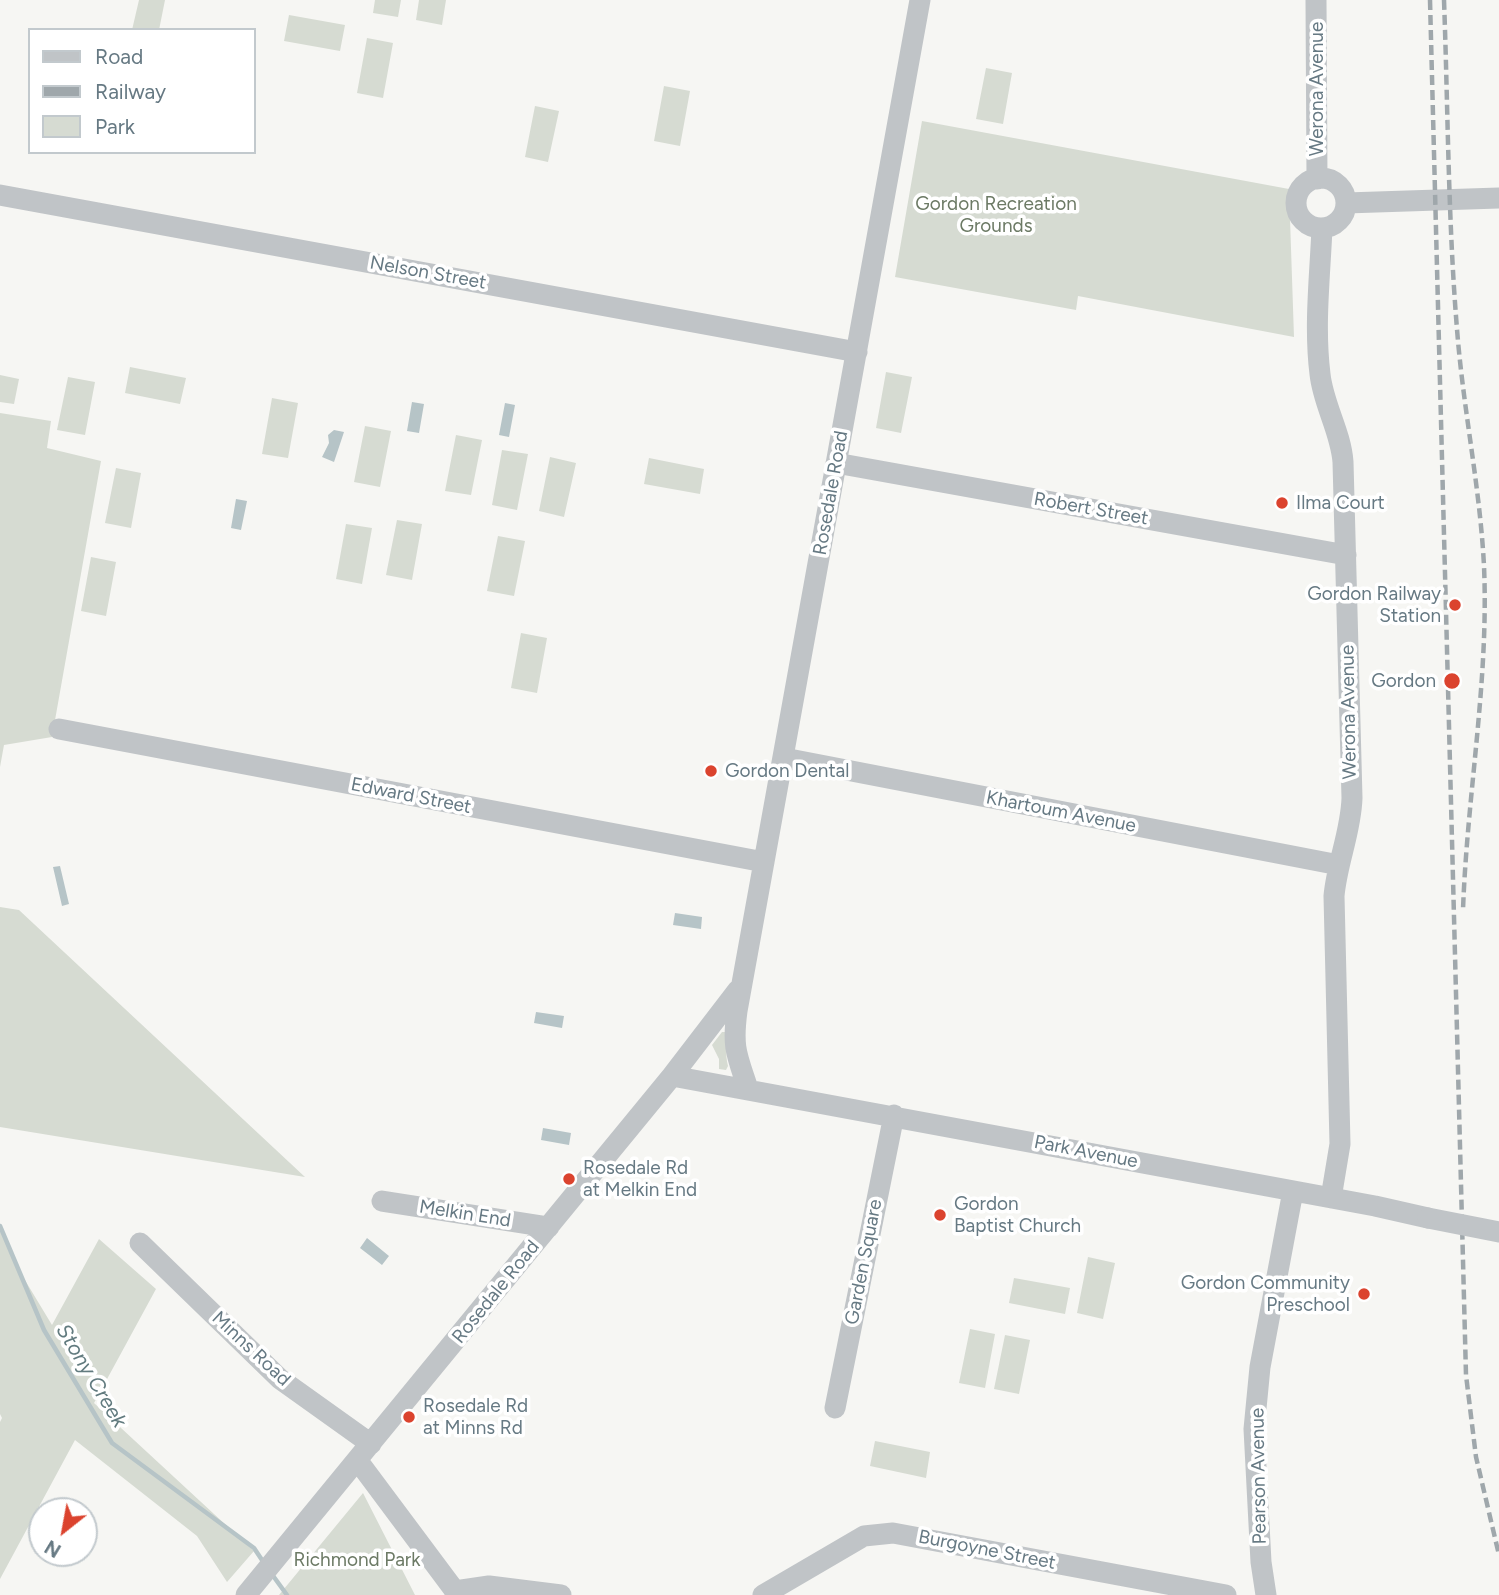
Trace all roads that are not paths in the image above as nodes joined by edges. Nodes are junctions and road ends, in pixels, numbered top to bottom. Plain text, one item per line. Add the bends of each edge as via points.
1 (920, 0) edge
2 (1316, 0) edge
3 (1317, 178) junction
4 (0, 195) edge
5 (1499, 198) edge
6 (1346, 204) junction
7 (1322, 228) junction
8 (857, 352) junction
9 (836, 463) junction
10 (1346, 555) junction
11 (59, 729) dead end
12 (784, 758) junction
13 (764, 863) junction
14 (1339, 865) junction
15 (742, 985) junction
16 (672, 1076) junction
17 (748, 1089) junction
18 (894, 1115) junction
19 (1293, 1191) junction
20 (1331, 1198) junction
21 (382, 1201) dead end
22 (549, 1227) junction
23 (1499, 1232) edge
24 (140, 1243) dead end
25 (835, 1408) dead end
26 (364, 1453) junction
27 (455, 1593) edge
28 (246, 1595) edge
29 (561, 1595) edge
30 (763, 1595) edge
31 (1226, 1595) edge
32 (1266, 1595) edge

1 - 8 street, Rosedale Road
2 - 3 street, Werona Avenue
3 - 6 street via 1336,183
3 - 7 street via 1300,190 1297,205 1307,223
4 - 8 street, Nelson Street
5 - 6 street
6 - 7 street via 1340,219
7 - 10 street, Werona Avenue via 1320,373 1342,450
8 - 9 street, Rosedale Road
9 - 10 street, Robert Street
9 - 12 street, Rosedale Road
10 - 14 street, Werona Avenue via 1351,816
11 - 13 street, Edward Street
12 - 13 street, Rosedale Road
12 - 14 street, Khartoum Avenue
13 - 15 street, Rosedale Road
14 - 20 street, Werona Avenue via 1334,896 1340,1144
15 - 16 street, Rosedale Road
15 - 17 street, Rosedale Road via 734,1047
16 - 17 street, Park Avenue
16 - 22 street, Rosedale Road
17 - 18 street, Park Avenue
18 - 19 street, Park Avenue
18 - 25 street, Garden Square
19 - 20 street, Park Avenue
19 - 32 street, Pearson Avenue via 1260,1367 1254,1429
20 - 23 street, Park Avenue, bridge
21 - 22 street, Melkin End
22 - 26 street, Rosedale Road
24 - 26 street, Minns Road
26 - 27 street, Minns Road
26 - 28 street, Rosedale Road
27 - 29 street via 489,1586
30 - 31 street, Burgoyne Street via 864,1536 893,1533

